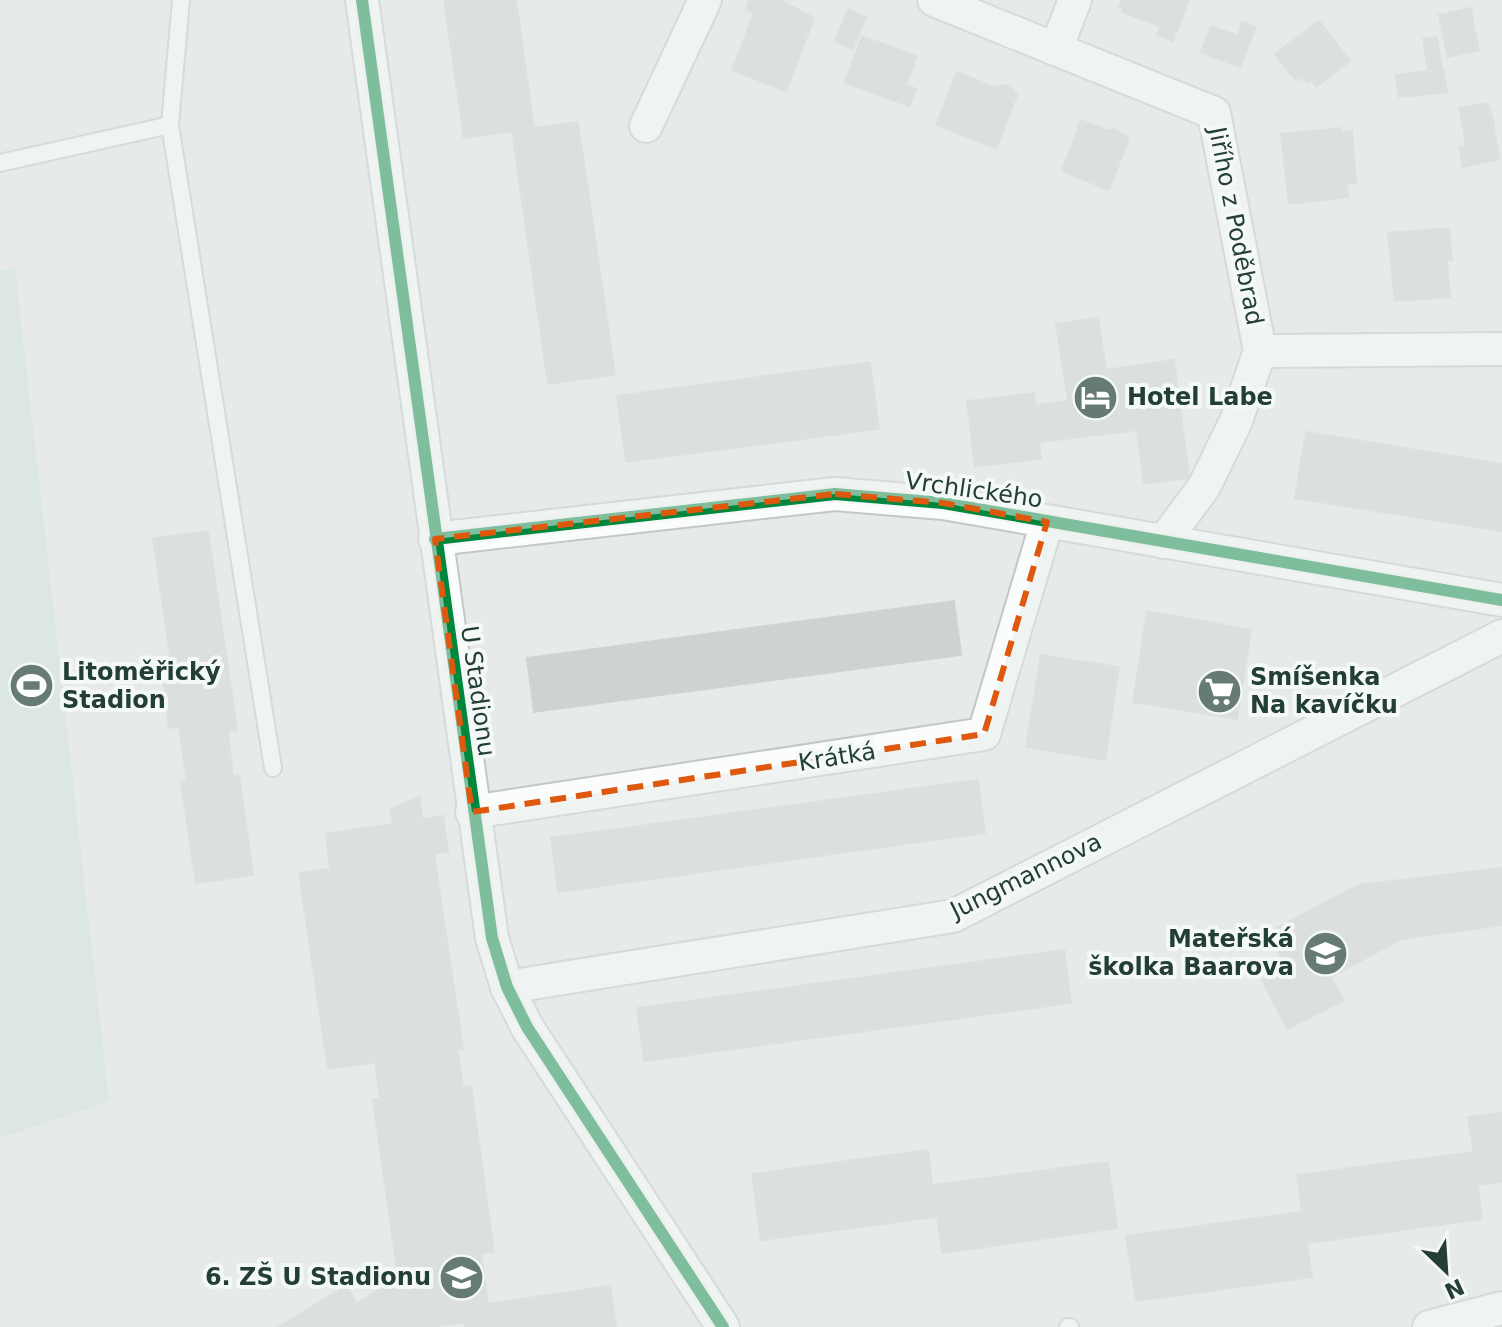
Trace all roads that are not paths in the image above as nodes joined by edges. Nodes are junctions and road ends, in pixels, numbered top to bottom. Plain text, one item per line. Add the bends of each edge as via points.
1 (181, 0) edge
2 (362, 0) edge
3 (705, 0) edge
4 (934, 0) edge
5 (1075, 0) edge
6 (1056, 49) junction
7 (170, 125) junction
8 (646, 126) dead end
9 (0, 163) edge
10 (1502, 349) edge
11 (1260, 351) junction
12 (1047, 522) junction
13 (435, 539) junction
14 (1163, 542) junction
15 (1502, 600) edge
16 (1502, 636) edge
17 (273, 768) dead end
18 (472, 812) junction
19 (507, 987) junction
20 (1502, 1308) edge
21 (723, 1327) edge
22 (1429, 1327) edge

1 - 7 lane
2 - 13 street, U Stadionu
3 - 8 street
4 - 6 street, Jiřího z Poděbrad
5 - 6 street
6 - 11 street, Jiřího z Poděbrad via 1214,113
7 - 9 lane
7 - 17 lane
10 - 11 street, Jiřího z Poděbrad
11 - 14 street via 1236,421 1204,487
12 - 13 street, Vrchlického via 943,503 835,494
12 - 14 street, Vrchlického
12 - 18 street, Krátká via 984,734
13 - 18 street, U Stadionu
14 - 15 street, Vrchlického
16 - 19 street, Jungmannova via 953,916
18 - 19 street, U Stadionu via 492,938
19 - 21 street, U Stadionu via 561,1083
20 - 22 street

